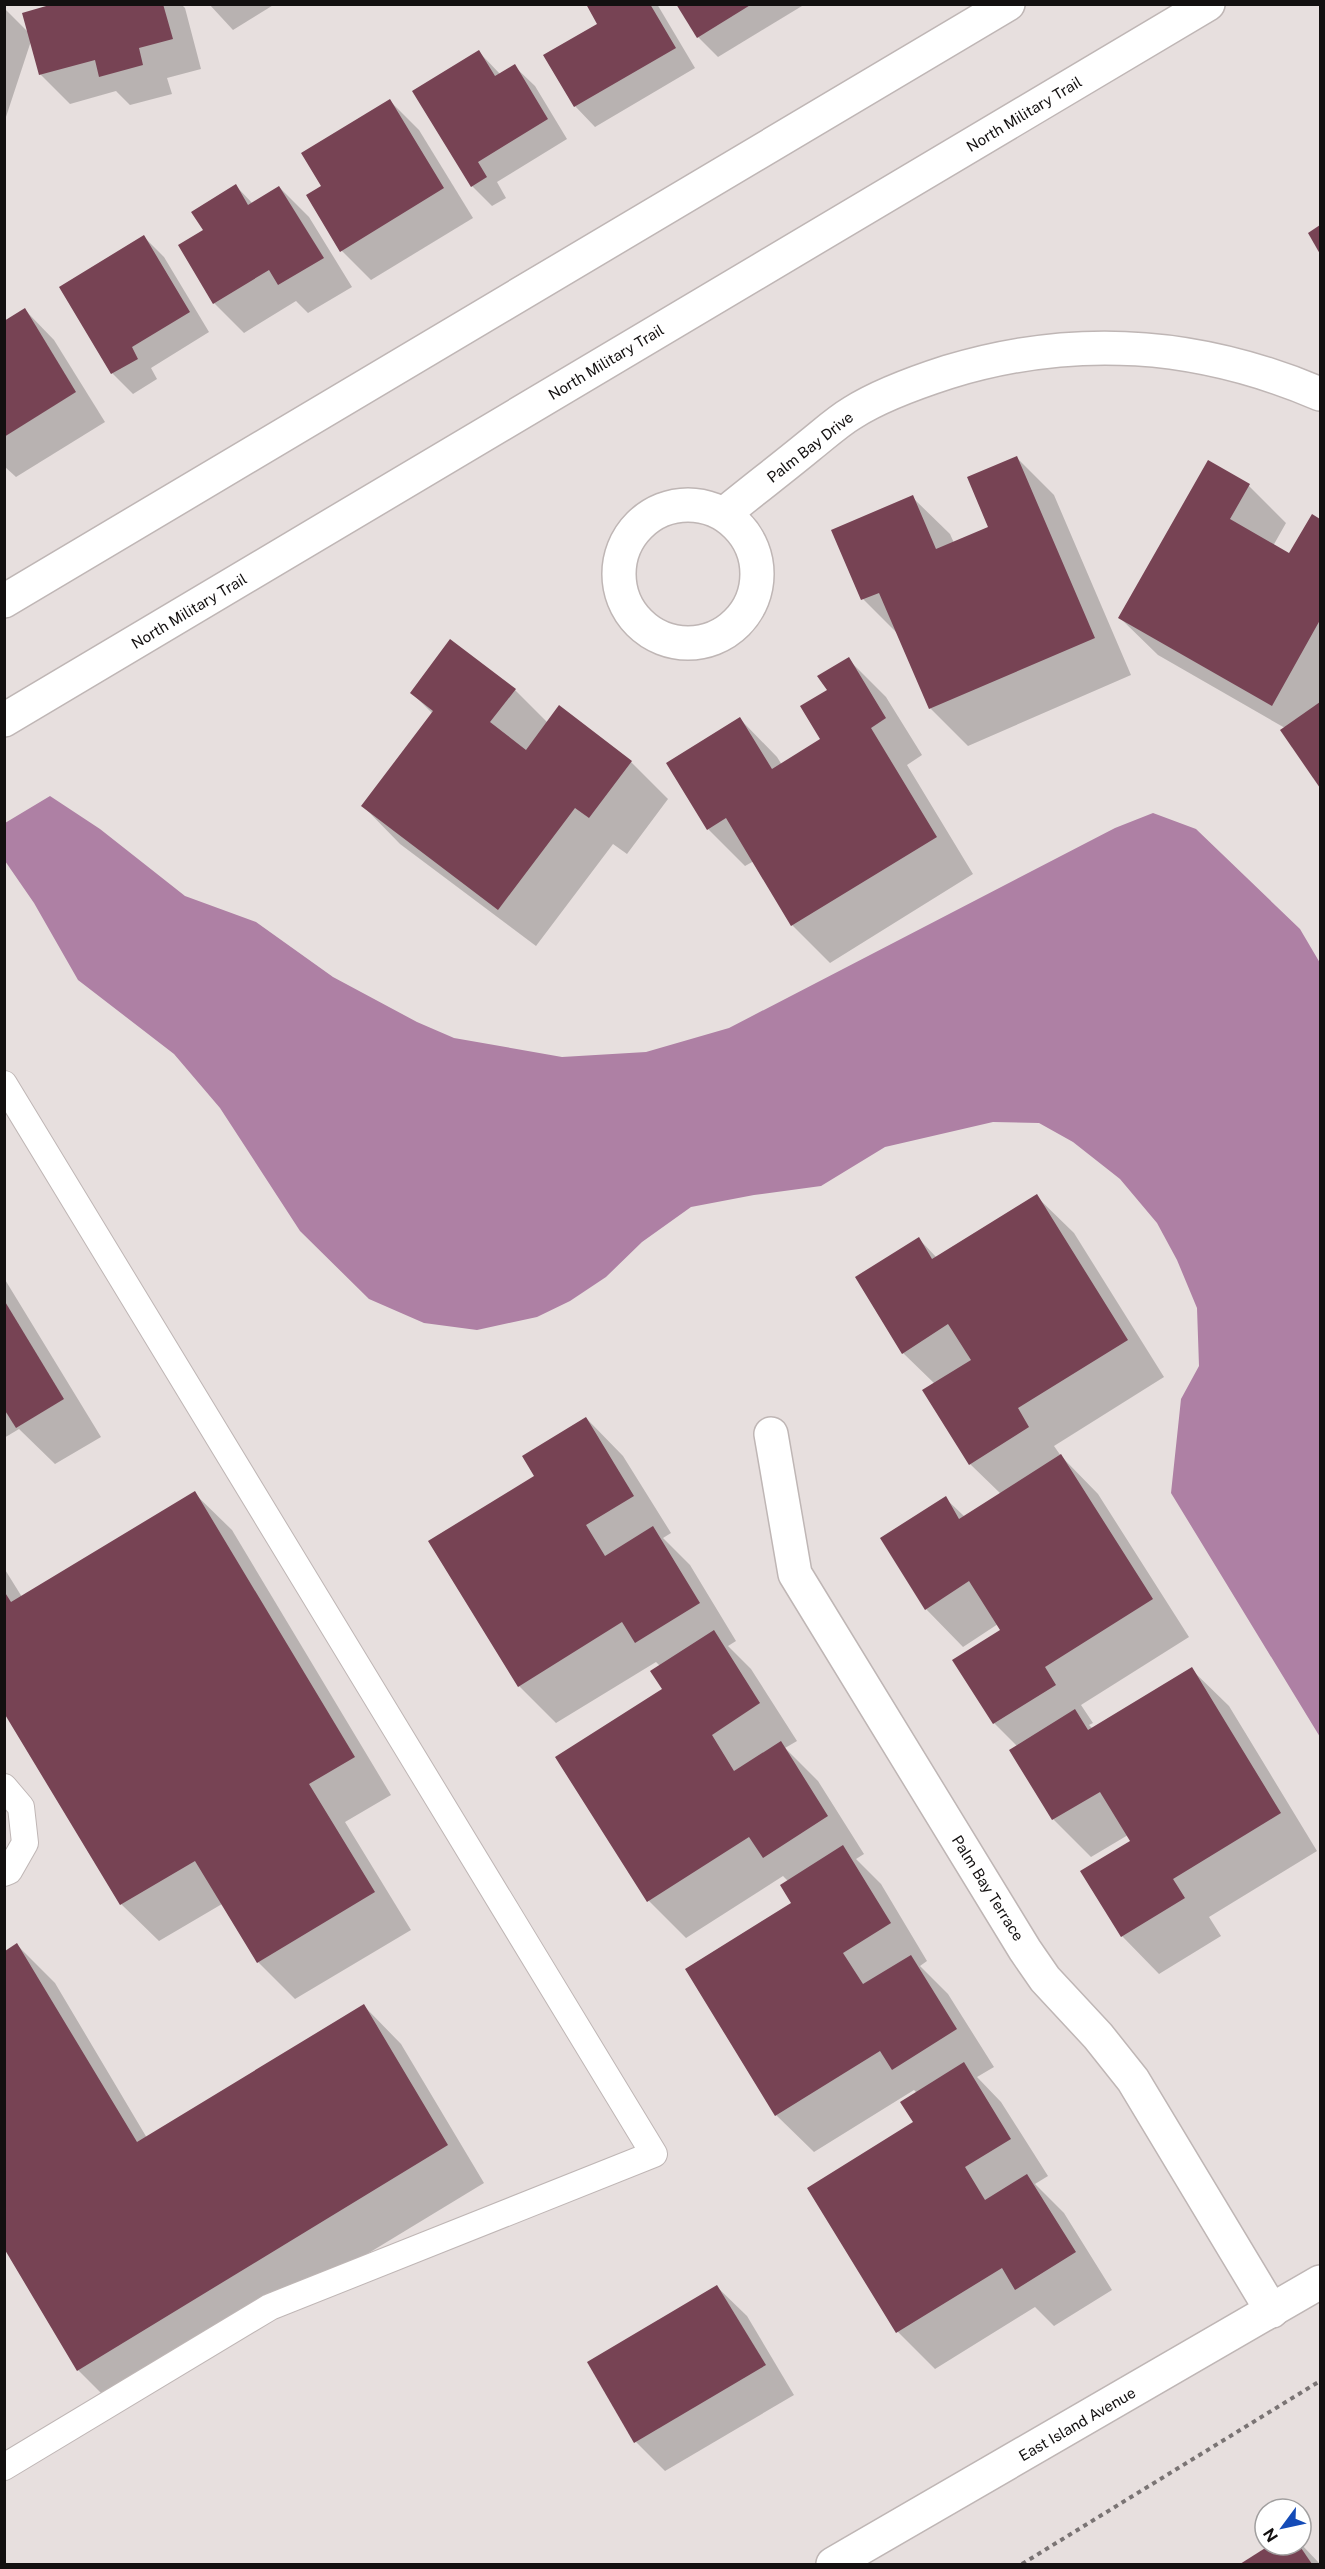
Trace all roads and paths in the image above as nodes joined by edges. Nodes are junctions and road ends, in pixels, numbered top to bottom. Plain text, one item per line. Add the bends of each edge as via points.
1 (1008, 4) edge
2 (1208, 4) edge
3 (1320, 394) edge
4 (724, 514) junction
5 (4, 601) edge
6 (4, 720) edge
7 (4, 1084) edge
8 (771, 1434) dead end
9 (4, 1787) edge
10 (4, 1874) edge
11 (1320, 2282) edge
12 (1272, 2311) junction
13 (1320, 2381) edge
14 (4, 2467) edge
15 (833, 2565) edge
16 (1022, 2565) edge

1 - 5 street
2 - 6 street, North Military Trail
3 - 4 street, Palm Bay Drive via 1276,375 1206,356 1133,347 1060,349 988,360 919,382 853,412
4 - 4 street via 703,505 679,504 657,511 638,524 625,543 618,565 620,589 629,611 644,628 664,639 686,644 708,641 729,631 746,615 755,593 756,560 741,529
7 - 14 lane via 654,2154 270,2307
8 - 12 street, Palm Bay Terrace via 795,1574 1026,1950 1133,2080
9 - 10 lane via 21,1807 25,1843
11 - 12 street, East Island Avenue
12 - 15 street, East Island Avenue
13 - 16 path

